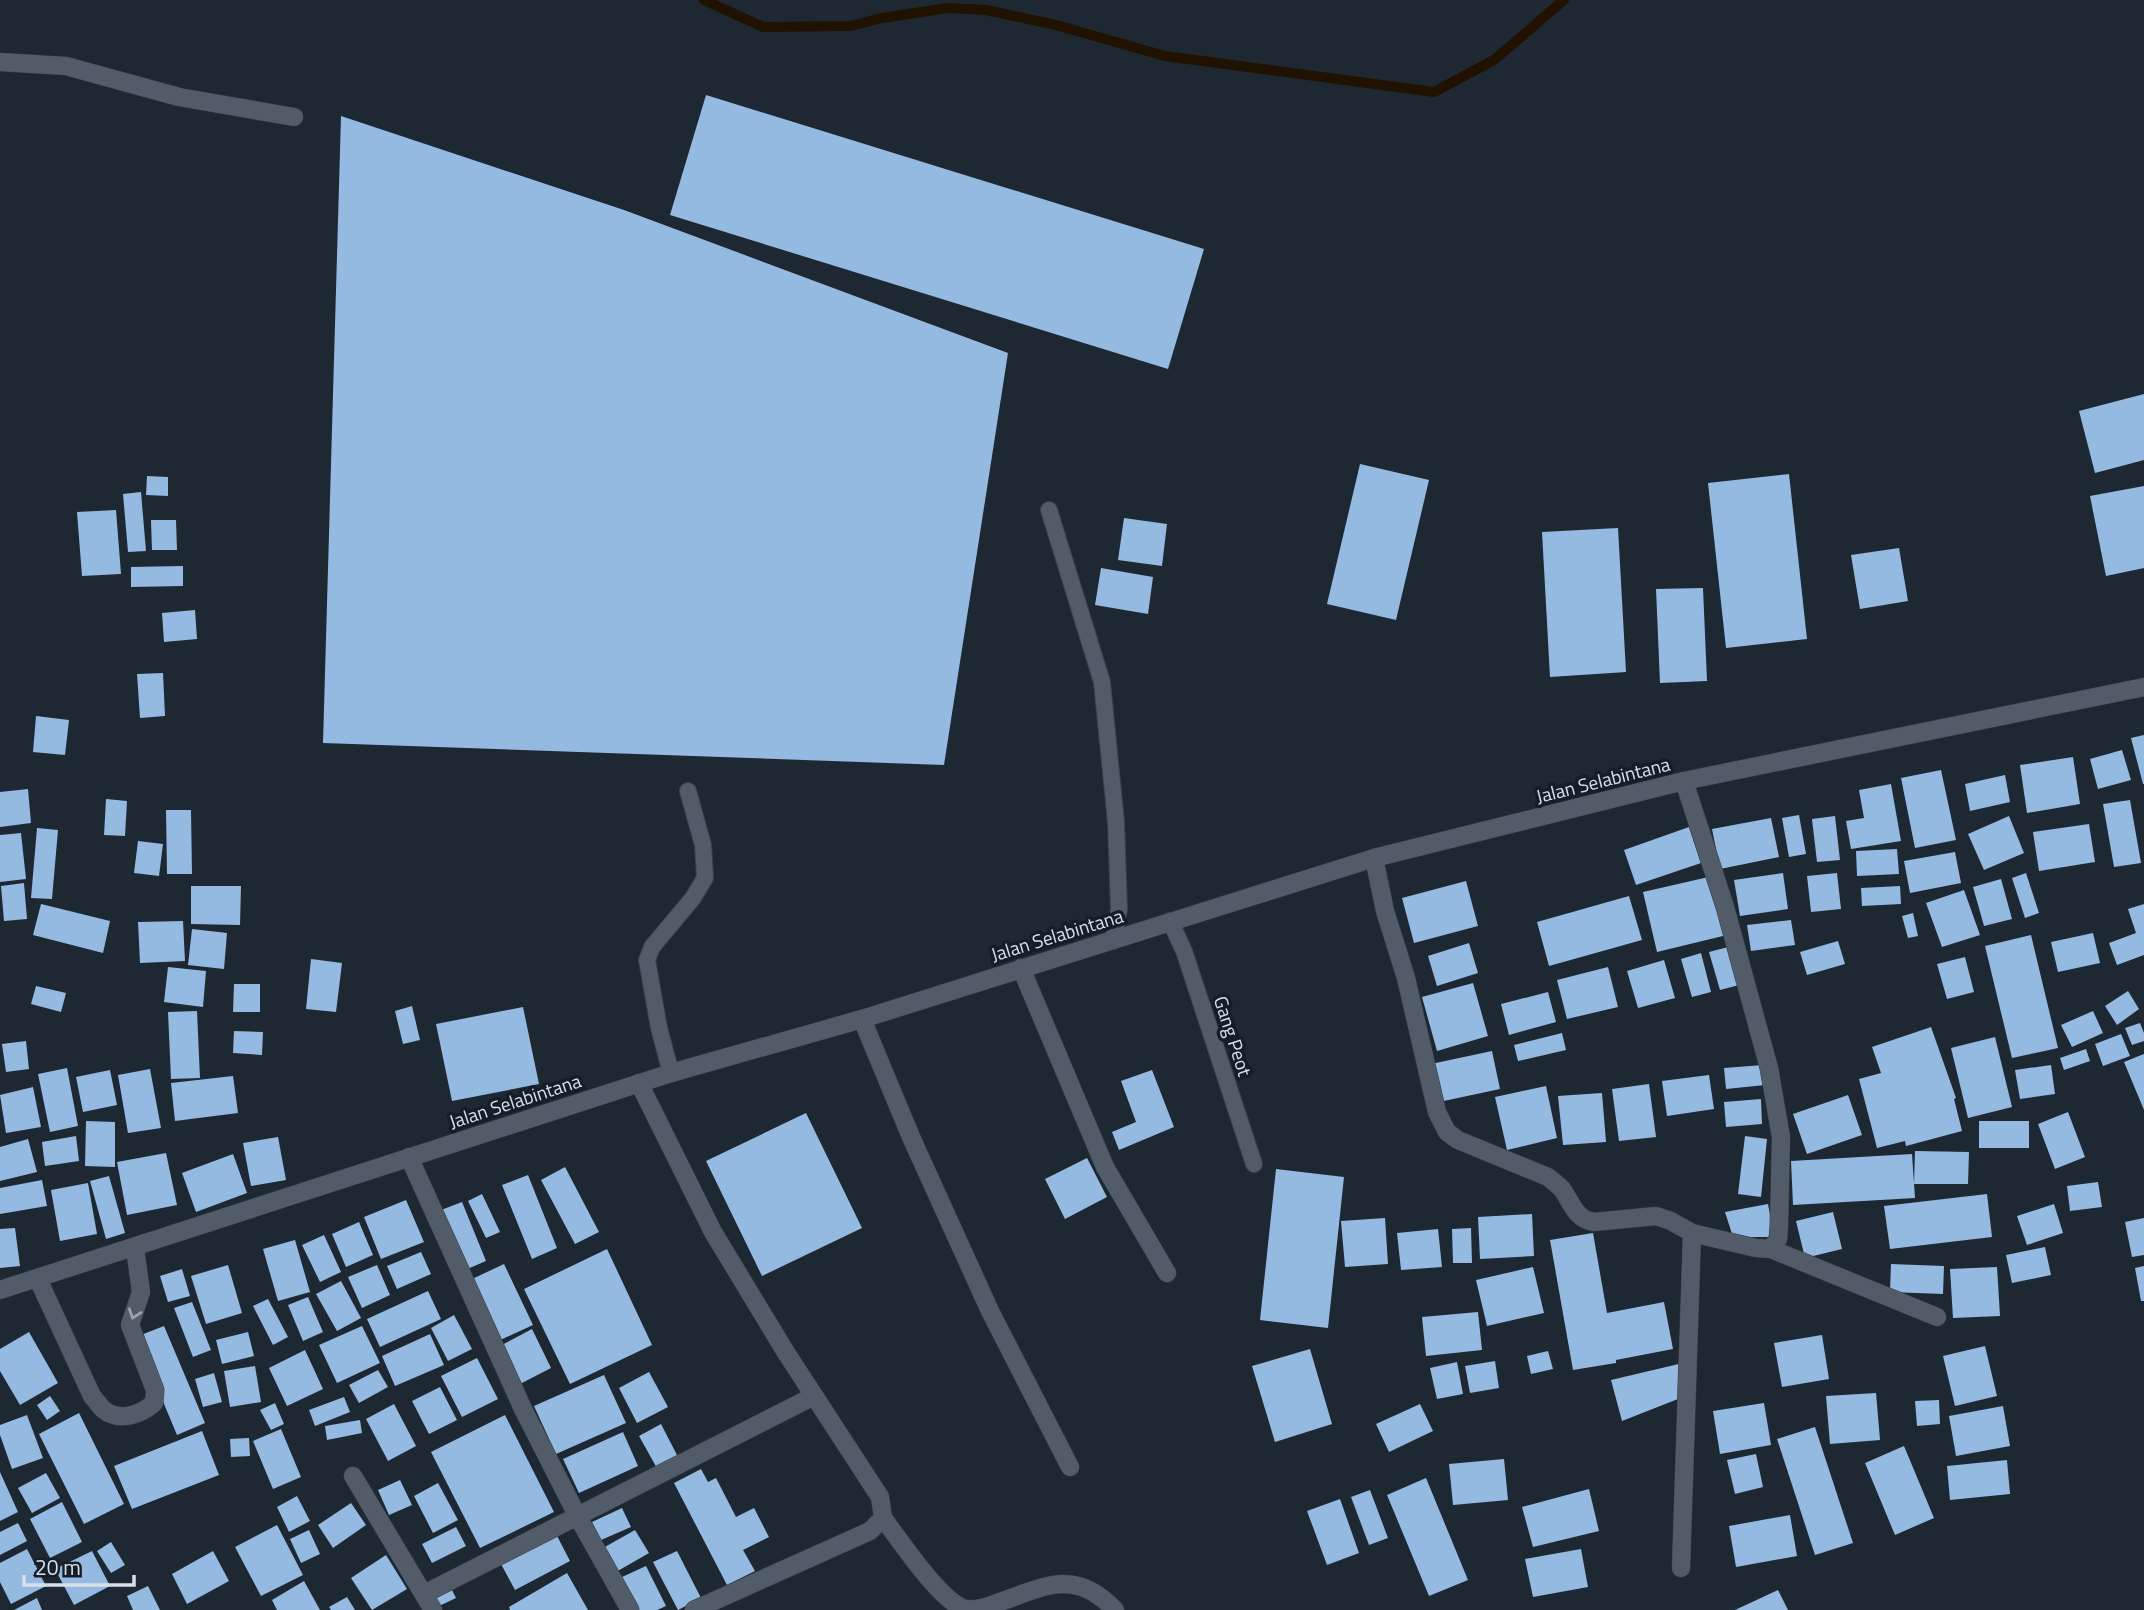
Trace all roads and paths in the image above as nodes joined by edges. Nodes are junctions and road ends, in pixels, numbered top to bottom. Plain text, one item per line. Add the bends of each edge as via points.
1 (0, 62) edge
2 (293, 117) dead end
3 (1049, 510) dead end
4 (2144, 687) edge
5 (1684, 781) junction
6 (688, 791) dead end
7 (1374, 858) junction
8 (1170, 921) junction
9 (1113, 941) junction
10 (1021, 968) junction
11 (862, 1019) junction
12 (671, 1073) junction
13 (639, 1083) junction
14 (409, 1157) junction
15 (1254, 1164) dead end
16 (1692, 1233) junction
17 (135, 1248) junction
18 (1771, 1249) junction
19 (1167, 1273) dead end
20 (38, 1279) junction
21 (0, 1290) edge
22 (1937, 1317) dead end
23 (814, 1396) junction
24 (1070, 1467) dead end
25 (353, 1476) dead end
26 (578, 1517) junction
27 (883, 1518) junction
28 (1681, 1568) dead end
29 (424, 1594) junction
30 (433, 1610) edge
31 (630, 1610) edge
32 (694, 1610) edge
33 (1115, 1610) edge

1 - 2 street via 66,66 178,97
3 - 9 lane via 1102,682 1116,822 1119,909
4 - 5 street, Jalan Selabintana
5 - 7 street, Jalan Selabintana
5 - 18 street via 1725,908 1776,1101 1781,1137 1779,1226
6 - 12 lane via 704,845 705,878 647,960
7 - 8 street, Jalan Selabintana
7 - 16 street via 1437,1112 1447,1132 1548,1177 1588,1222 1656,1216
8 - 9 street, Jalan Selabintana
8 - 15 lane, Gang Peot
9 - 10 street, Jalan Selabintana
10 - 11 street, Jalan Selabintana
10 - 19 street via 1105,1167
11 - 12 street, Jalan Selabintana
11 - 24 street via 984,1299
12 - 13 street, Jalan Selabintana
13 - 14 street, Jalan Selabintana
13 - 23 street via 713,1232
14 - 17 street, Jalan Selabintana
14 - 26 street via 523,1409
16 - 18 street
16 - 28 street
17 - 20 street, Jalan Selabintana
17 -> 20 street via 141,1292 130,1325 155,1390 153,1404 145,1411 118,1416 104,1410 92,1396
18 - 22 street
20 - 21 street, Jalan Selabintana
23 - 26 street
23 - 27 street via 880,1497
25 - 29 street
26 - 29 street
26 - 31 street
27 - 32 street via 870,1531
27 - 33 street via 938,1589 964,1609 980,1609 1062,1583 1090,1589
29 - 30 street

